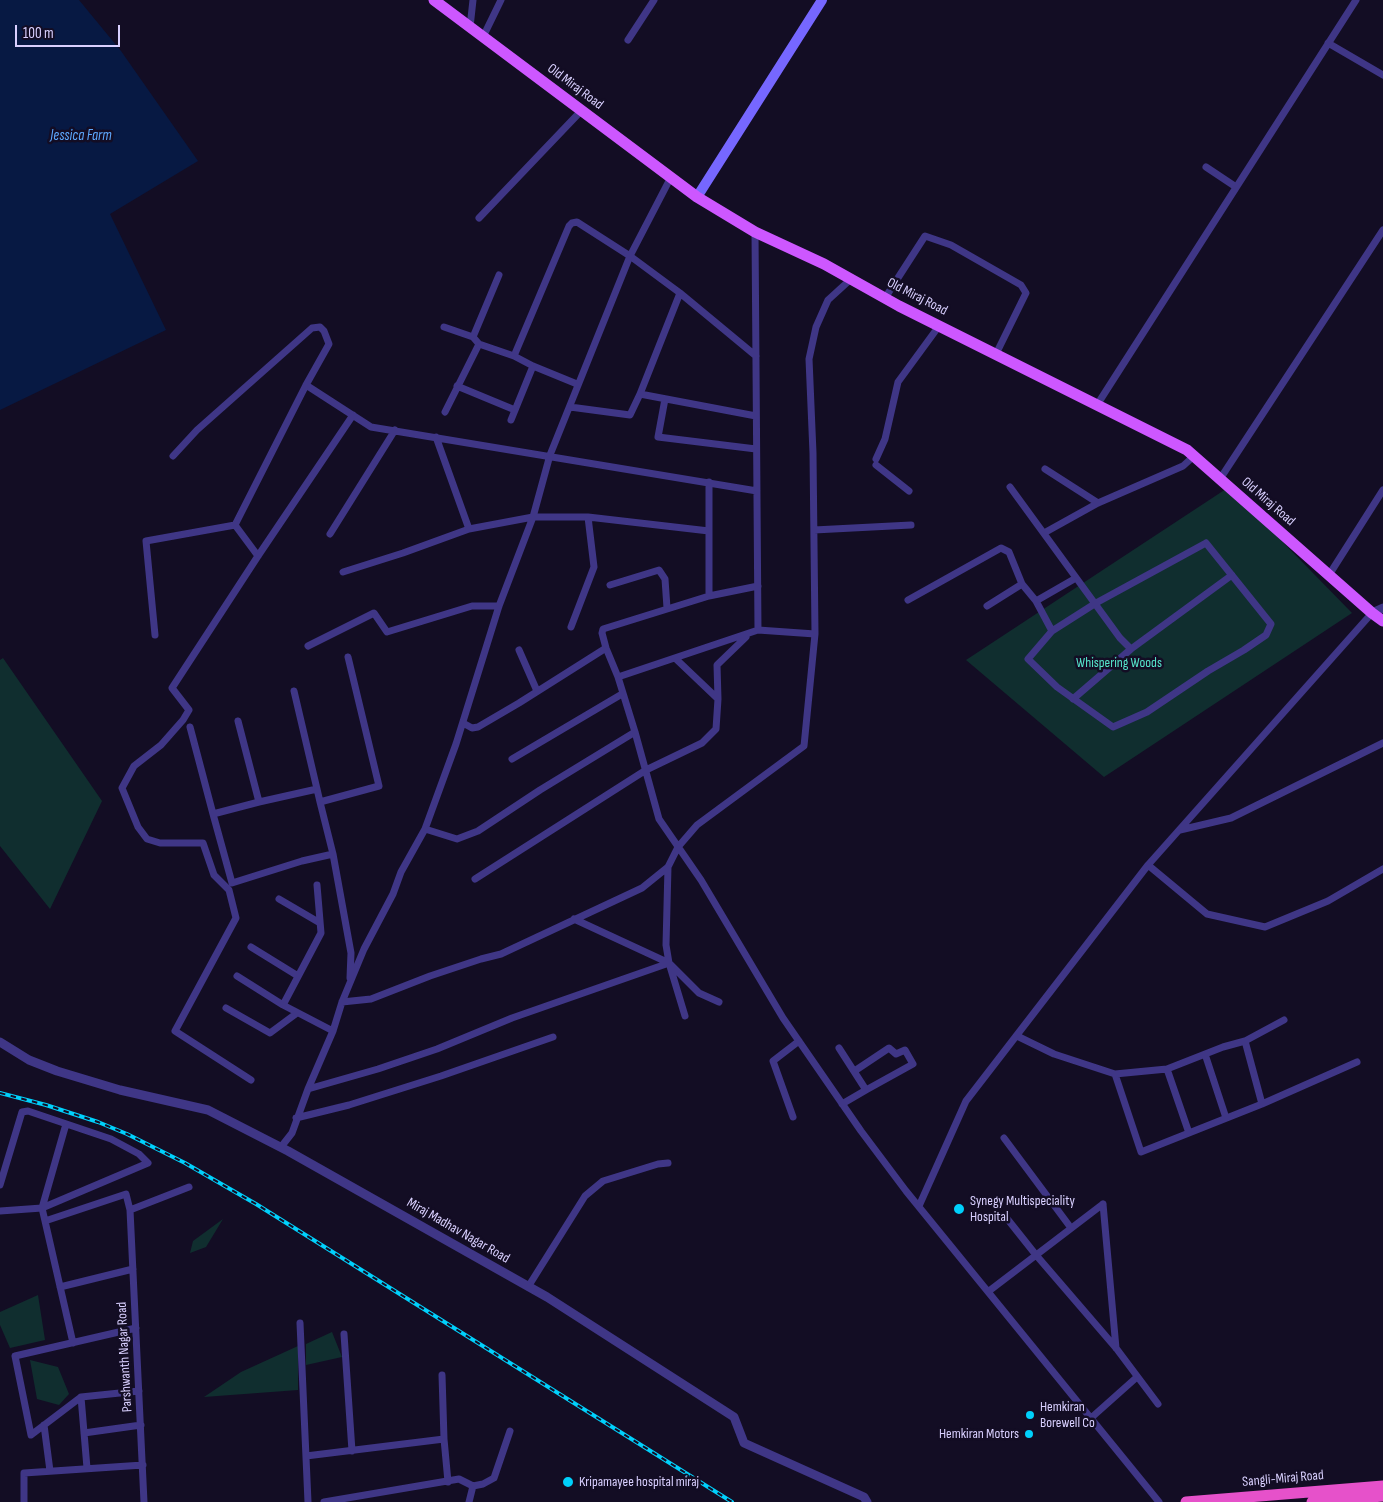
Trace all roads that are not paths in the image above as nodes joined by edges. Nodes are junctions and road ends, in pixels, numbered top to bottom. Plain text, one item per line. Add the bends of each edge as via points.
1 (434, 0) edge
2 (472, 0) edge
3 (501, 0) edge
4 (654, 0) edge
5 (822, 0) edge
6 (1356, 0) edge
7 (470, 27) junction
8 (483, 37) junction
9 (628, 40) dead end
10 (1328, 43) junction
11 (1383, 75) edge
12 (582, 110) junction
13 (1206, 167) dead end
14 (671, 178) junction
15 (1236, 187) junction
16 (697, 197) junction
17 (479, 218) dead end
18 (1383, 230) edge
19 (755, 232) junction
20 (630, 256) junction
21 (499, 275) dead end
22 (851, 280) junction
23 (680, 293) junction
24 (885, 298) junction
25 (939, 326) junction
26 (444, 327) dead end
27 (473, 337) junction
28 (479, 344) junction
29 (996, 354) junction
30 (514, 356) junction
31 (756, 356) junction
32 (533, 366) junction
33 (577, 384) junction
34 (306, 385) junction
35 (457, 386) junction
36 (640, 394) junction
37 (665, 399) junction
38 (1097, 405) junction
39 (570, 407) junction
40 (515, 410) junction
41 (445, 412) dead end
42 (353, 415) junction
43 (756, 416) junction
44 (511, 420) dead end
45 (395, 430) junction
46 (436, 437) junction
47 (756, 449) junction
48 (550, 455) junction
49 (173, 456) dead end
50 (1194, 456) junction
51 (1045, 470) dead end
52 (1220, 479) junction
53 (709, 482) junction
54 (1010, 487) dead end
55 (1383, 490) edge
56 (757, 491) junction
57 (909, 491) dead end
58 (1098, 503) junction
59 (533, 517) junction
60 (588, 517) junction
61 (235, 525) junction
62 (911, 525) dead end
63 (469, 529) junction
64 (814, 530) junction
65 (709, 531) junction
66 (1044, 533) junction
67 (330, 534) dead end
68 (258, 556) junction
69 (343, 572) dead end
70 (1232, 575) junction
71 (1329, 575) junction
72 (1076, 578) junction
73 (1022, 584) junction
74 (610, 585) dead end
75 (758, 586) junction
76 (709, 596) junction
77 (908, 600) dead end
78 (1036, 601) junction
79 (1096, 603) junction
80 (499, 606) junction
81 (987, 606) dead end
82 (667, 608) junction
83 (1383, 608) edge
84 (1372, 613) junction
85 (1383, 621) edge
86 (571, 627) dead end
87 (758, 630) junction
88 (1052, 631) junction
89 (750, 633) junction
90 (815, 634) junction
91 (155, 635) dead end
92 (308, 646) dead end
93 (606, 648) junction
94 (1130, 649) junction
95 (519, 650) dead end
96 (348, 657) dead end
97 (676, 659) junction
98 (618, 678) junction
99 (294, 691) dead end
100 (537, 691) junction
101 (622, 694) junction
102 (718, 699) junction
103 (1073, 699) junction
104 (238, 721) dead end
105 (463, 723) junction
106 (190, 727) dead end
107 (635, 732) junction
108 (1383, 743) edge
109 (512, 759) dead end
110 (646, 770) junction
111 (316, 789) junction
112 (259, 802) junction
113 (320, 802) junction
114 (213, 814) junction
115 (425, 828) junction
116 (1179, 830) junction
117 (678, 847) junction
118 (333, 854) junction
119 (1148, 865) junction
120 (668, 868) junction
121 (1383, 869) edge
122 (475, 879) dead end
123 (317, 885) dead end
124 (279, 899) dead end
125 (574, 919) junction
126 (320, 923) junction
127 (252, 947) dead end
128 (670, 964) junction
129 (237, 976) dead end
130 (298, 976) junction
131 (350, 984) junction
132 (342, 1002) junction
133 (719, 1002) dead end
134 (283, 1005) junction
135 (226, 1008) dead end
136 (298, 1013) junction
137 (685, 1016) dead end
138 (1284, 1020) dead end
139 (333, 1031) junction
140 (1017, 1036) junction
141 (553, 1037) dead end
142 (799, 1041) junction
143 (1245, 1041) junction
144 (0, 1042) edge
145 (839, 1048) dead end
146 (1205, 1054) junction
147 (1357, 1062) dead end
148 (1167, 1069) junction
149 (856, 1070) dead end
150 (1115, 1074) junction
151 (251, 1080) dead end
152 (308, 1089) junction
153 (866, 1090) junction
154 (842, 1104) junction
155 (1262, 1104) junction
156 (792, 1117) dead end
157 (296, 1118) junction
158 (1226, 1118) junction
159 (66, 1124) junction
160 (1189, 1133) junction
161 (1004, 1138) dead end
162 (281, 1147) junction
163 (668, 1163) dead end
164 (0, 1186) edge
165 (189, 1187) dead end
166 (919, 1206) junction
167 (42, 1208) junction
168 (130, 1210) junction
169 (0, 1211) edge
170 (1005, 1216) dead end
171 (45, 1221) junction
172 (1072, 1228) junction
173 (1036, 1255) junction
174 (133, 1269) junction
175 (60, 1287) junction
176 (528, 1287) junction
177 (989, 1291) junction
178 (300, 1323) dead end
179 (136, 1328) junction
180 (344, 1334) dead end
181 (73, 1343) junction
182 (1116, 1348) junction
183 (442, 1375) dead end
184 (1137, 1377) junction
185 (139, 1391) junction
186 (81, 1397) junction
187 (1158, 1404) dead end
188 (1091, 1418) junction
189 (44, 1425) junction
190 (141, 1425) junction
191 (510, 1431) dead end
192 (84, 1433) junction
193 (444, 1439) junction
194 (352, 1451) junction
195 (306, 1456) junction
196 (143, 1464) junction
197 (87, 1468) junction
198 (50, 1471) junction
199 (448, 1482) junction
200 (473, 1486) junction
201 (1383, 1486) edge
202 (1383, 1496) edge
203 (1218, 1501) edge
204 (24, 1502) edge
205 (144, 1502) edge
206 (308, 1502) edge
207 (324, 1502) edge
208 (469, 1502) edge
209 (867, 1502) edge
210 (1159, 1502) edge
211 (1186, 1502) edge
212 (1312, 1502) edge

1 - 7 main road, Old Miraj Road
2 - 7 street
3 - 8 street
4 - 9 street
5 - 16 main road
6 - 10 street
7 - 8 main road, Old Miraj Road
8 - 12 main road, Old Miraj Road
10 - 11 street
10 - 15 street
12 - 14 main road, Old Miraj Road
12 - 17 street
13 - 15 street
14 - 16 main road, Old Miraj Road
14 - 20 street
15 - 38 street
16 - 19 main road, Old Miraj Road
18 - 52 street
19 - 22 main road, Old Miraj Road
19 - 31 street
20 - 23 street
20 - 30 street via 577,222 572,223
20 - 33 street
21 - 27 street
22 - 24 main road, Old Miraj Road
22 - 64 street via 828,300 816,327 809,359
23 - 31 street
23 - 36 street
24 - 25 main road, Old Miraj Road
24 - 29 street via 925,236 952,245 1021,285 1026,293
25 - 29 main road, Old Miraj Road
25 - 57 street via 898,382 885,439 876,462
26 - 27 street
27 - 28 street
28 - 30 street
28 - 35 street
29 - 38 main road, Old Miraj Road
30 - 32 street
31 - 43 street
32 - 33 street
32 - 40 street
33 - 39 street
34 - 42 street
34 - 49 street via 329,344 320,327 312,328 277,358
34 - 61 street
35 - 40 street
35 - 41 street
36 - 37 street
36 - 39 street via 630,416
37 - 43 street
37 - 47 street via 658,437
38 - 50 main road, Old Miraj Road
39 - 48 street
40 - 44 street
42 - 45 street via 371,427
42 - 68 street
43 - 47 street
45 - 46 street
45 - 67 street
46 - 48 street
46 - 63 street
47 - 56 street
48 - 53 street
48 - 59 street
50 - 52 main road, Old Miraj Road
50 - 58 street via 1183,466
51 - 58 street
52 - 71 main road, Old Miraj Road
53 - 56 street
53 - 65 street
54 - 66 street
55 - 71 street
56 - 75 street
58 - 66 street
59 - 60 street
59 - 63 street
59 - 80 street
60 - 65 street
60 - 86 street via 594,567
61 - 68 street
61 - 91 street via 146,541
62 - 64 street
63 - 69 street
64 - 90 street
65 - 76 street
66 - 72 street
68 - 151 street via 172,688 190,710 161,745 134,766 122,788 138,827 147,839 160,843 203,843 214,875 229,890 236,918 176,1032
70 - 79 street via 1206,543
70 - 94 street
70 - 103 street via 1271,624 1266,635 1147,712 1113,727
71 - 84 main road, Old Miraj Road
72 - 78 street
72 - 79 street
73 - 77 street via 1009,552 1002,548
73 - 78 street
73 - 81 street
74 - 82 street via 659,570 665,579
75 - 76 street
75 - 87 street
76 - 82 street
78 - 88 street
79 - 88 street
79 - 94 street
80 - 92 street via 472,606 386,632 374,613
80 - 105 street
82 - 93 street via 603,629
83 - 84 street
84 - 85 main road, Old Miraj Road
84 - 116 street
87 - 89 street
87 - 90 street
88 - 103 street via 1028,659
89 - 97 street
89 - 102 street via 717,665
90 - 117 street via 804,746 697,825
93 - 98 street
93 - 100 street
94 - 103 street
95 - 100 street
96 - 113 street via 379,786
97 - 98 street
97 - 102 street
98 - 101 street
99 - 111 street
100 - 105 street via 478,727 472,728
101 - 107 street
101 - 109 street
102 - 110 street via 716,729 702,743
104 - 112 street
105 - 115 street
106 - 114 street
107 - 110 street
107 - 115 street via 478,831 456,839
108 - 116 street via 1231,818
110 - 117 street via 659,819
110 - 122 street
111 - 112 street
111 - 113 street
112 - 114 street
113 - 118 street
114 - 118 street via 232,883
115 - 131 street via 401,872
116 - 119 street
117 - 120 street
117 - 142 street
118 - 131 street via 351,954
119 - 121 street via 1207,914 1265,927 1328,901
119 - 140 street
120 - 125 street via 642,888
120 - 128 street via 666,945
123 - 126 street
124 - 126 street
125 - 128 street
125 - 132 street via 501,954 447,970 371,999
126 - 130 street via 321,933
127 - 130 street
128 - 133 street via 699,993
128 - 137 street
128 - 152 street via 512,1018 436,1049
129 - 134 street
130 - 134 street
131 - 132 street
132 - 139 street
134 - 136 street
135 - 136 street via 270,1033
136 - 139 street
138 - 143 street
139 - 152 street
140 - 150 street via 1054,1054
140 - 166 street via 966,1101
141 - 157 street via 358,1102
142 - 154 street
142 - 156 street via 773,1060
143 - 146 street
143 - 155 street
144 - 162 street, Miraj Madhav Nagar Road via 29,1060 57,1071 120,1090 208,1110
145 - 153 street
146 - 148 street
146 - 158 street
147 - 155 street
148 - 150 street
148 - 160 street
149 - 153 street via 888,1048 896,1054 905,1050 914,1064
150 - 160 street via 1141,1152
152 - 157 street
153 - 154 street
154 - 166 street
155 - 158 street
157 - 162 street via 292,1133
158 - 160 street
159 - 164 street via 22,1112
159 - 167 street
159 - 167 street via 111,1139 139,1154 148,1163
161 - 172 street
162 - 176 street, Miraj Madhav Nagar Road
163 - 176 street via 603,1182 585,1196
165 - 168 street
166 - 177 street
167 - 169 street
167 - 171 street
168 - 171 street via 126,1194
168 - 174 street, Parshwanth Nagar Road
170 - 173 street
171 - 175 street
172 - 173 street
172 - 182 street via 1103,1204
173 - 177 street
173 - 182 street
174 - 175 street
174 - 179 street, Parshwanth Nagar Road
175 - 181 street
176 - 209 street, Miraj Madhav Nagar Road via 734,1417 744,1443 864,1497
177 - 188 street
178 - 195 street
179 - 181 street
179 - 185 street, Parshwanth Nagar Road
180 - 194 street
181 - 189 street via 15,1356 31,1435
182 - 184 street
183 - 193 street
184 - 187 street
184 - 188 street
185 - 186 street
185 - 190 street, Parshwanth Nagar Road
186 - 189 street
186 - 192 street
188 - 210 street
189 - 198 street
190 - 192 street
190 - 196 street, Parshwanth Nagar Road
191 - 200 street via 494,1478
192 - 197 street
193 - 194 street
193 - 199 street
194 - 195 street
195 - 206 street
196 - 197 street
196 - 205 street, Parshwanth Nagar Road
197 - 198 street
198 - 204 street via 24,1473
199 - 200 street via 459,1479
199 - 207 street
200 - 208 street
201 - 203 highway, Sangli-Miraj Road
202 - 212 highway, Sangli-Miraj Road
203 - 211 highway, Sangli-Miraj Road

